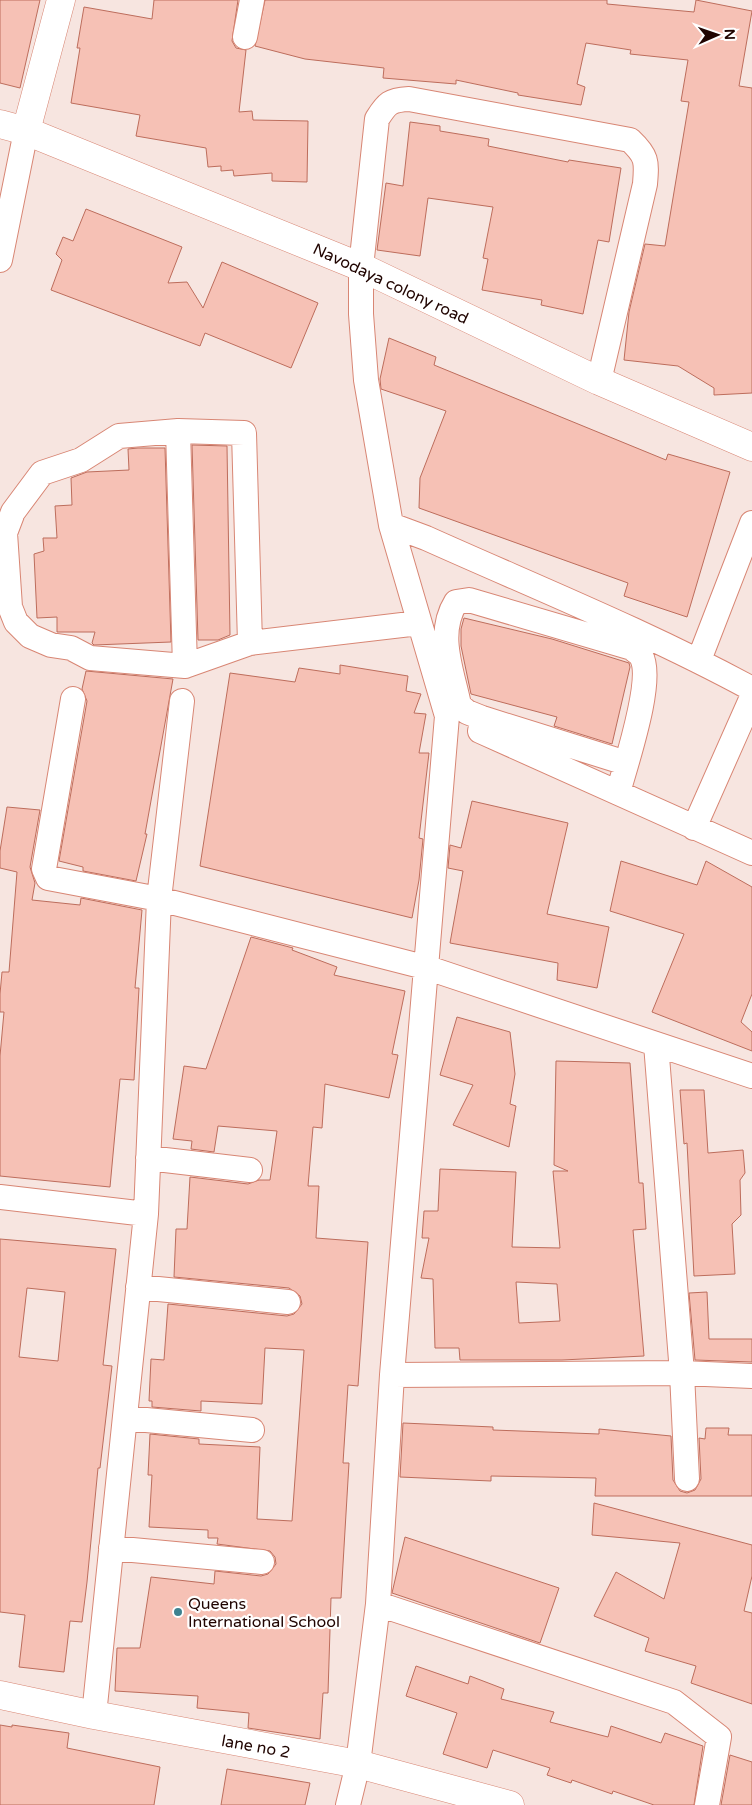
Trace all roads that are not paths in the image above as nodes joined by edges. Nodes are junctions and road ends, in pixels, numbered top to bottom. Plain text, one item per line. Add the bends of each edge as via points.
1 (61, 0) edge
2 (252, 0) edge
3 (245, 37) dead end
4 (0, 124) edge
5 (26, 131) junction
6 (0, 260) edge
7 (362, 267) junction
8 (599, 381) junction
9 (178, 431) junction
10 (752, 446) edge
11 (752, 523) edge
12 (391, 525) junction
13 (420, 623) junction
14 (250, 643) junction
15 (699, 660) junction
16 (185, 666) junction
17 (752, 689) edge
18 (752, 696) edge
19 (73, 698) dead end
20 (182, 701) dead end
21 (447, 716) junction
22 (626, 763) junction
23 (618, 793) junction
24 (694, 828) junction
25 (752, 854) edge
26 (159, 899) junction
27 (428, 968) junction
28 (656, 1044) junction
29 (752, 1076) edge
30 (148, 1158) junction
31 (250, 1170) dead end
32 (0, 1197) edge
33 (146, 1214) junction
34 (138, 1287) junction
35 (288, 1302) dead end
36 (682, 1373) junction
37 (392, 1375) junction
38 (752, 1376) edge
39 (125, 1418) junction
40 (252, 1430) dead end
41 (687, 1479) dead end
42 (111, 1548) junction
43 (262, 1562) dead end
44 (378, 1604) junction
45 (0, 1695) edge
46 (94, 1715) junction
47 (358, 1764) junction
48 (348, 1805) edge
49 (510, 1805) edge
50 (707, 1805) edge

1 - 5 street
2 - 3 street
4 - 5 street, Navodaya colony road
5 - 6 street
5 - 7 street, Navodaya colony road
7 - 8 street, Navodaya colony road
7 - 8 street via 377,119 386,105 392,102 409,99 630,140 643,152 645,184
7 - 12 street via 361,314 366,380
8 - 10 street, Navodaya colony road
9 - 14 street via 244,433
9 - 16 street
9 - 16 street via 119,436 81,460 42,473 13,512 5,533 10,607 16,622 30,636 51,645 71,648 90,658
11 - 15 street
12 - 13 street
12 - 15 street
13 - 14 street
13 - 21 street
14 - 16 street
15 - 17 street
18 - 24 street
19 - 26 street via 45,875 58,881
20 - 26 street
21 - 23 street
21 - 27 street
22 - 22 street via 643,699 646,673 641,656 632,648 468,600 456,602 450,611 444,636 459,705 482,718
22 - 23 street
23 - 24 street
24 - 25 street
26 - 27 street
26 - 30 street
27 - 28 street
27 - 37 street
28 - 29 street
28 - 36 street
30 - 31 street
30 - 33 street
32 - 33 street
33 - 34 street
34 - 35 street
34 - 39 street
36 - 37 street
36 - 38 street
36 - 41 street
37 - 44 street
39 - 40 street
39 - 42 street
42 - 43 street
42 - 46 street
44 - 47 street
44 - 50 street via 674,1702 719,1737
45 - 46 street, lane no 2
46 - 47 street, lane no 2
47 - 48 street
47 - 49 street, lane no 2

